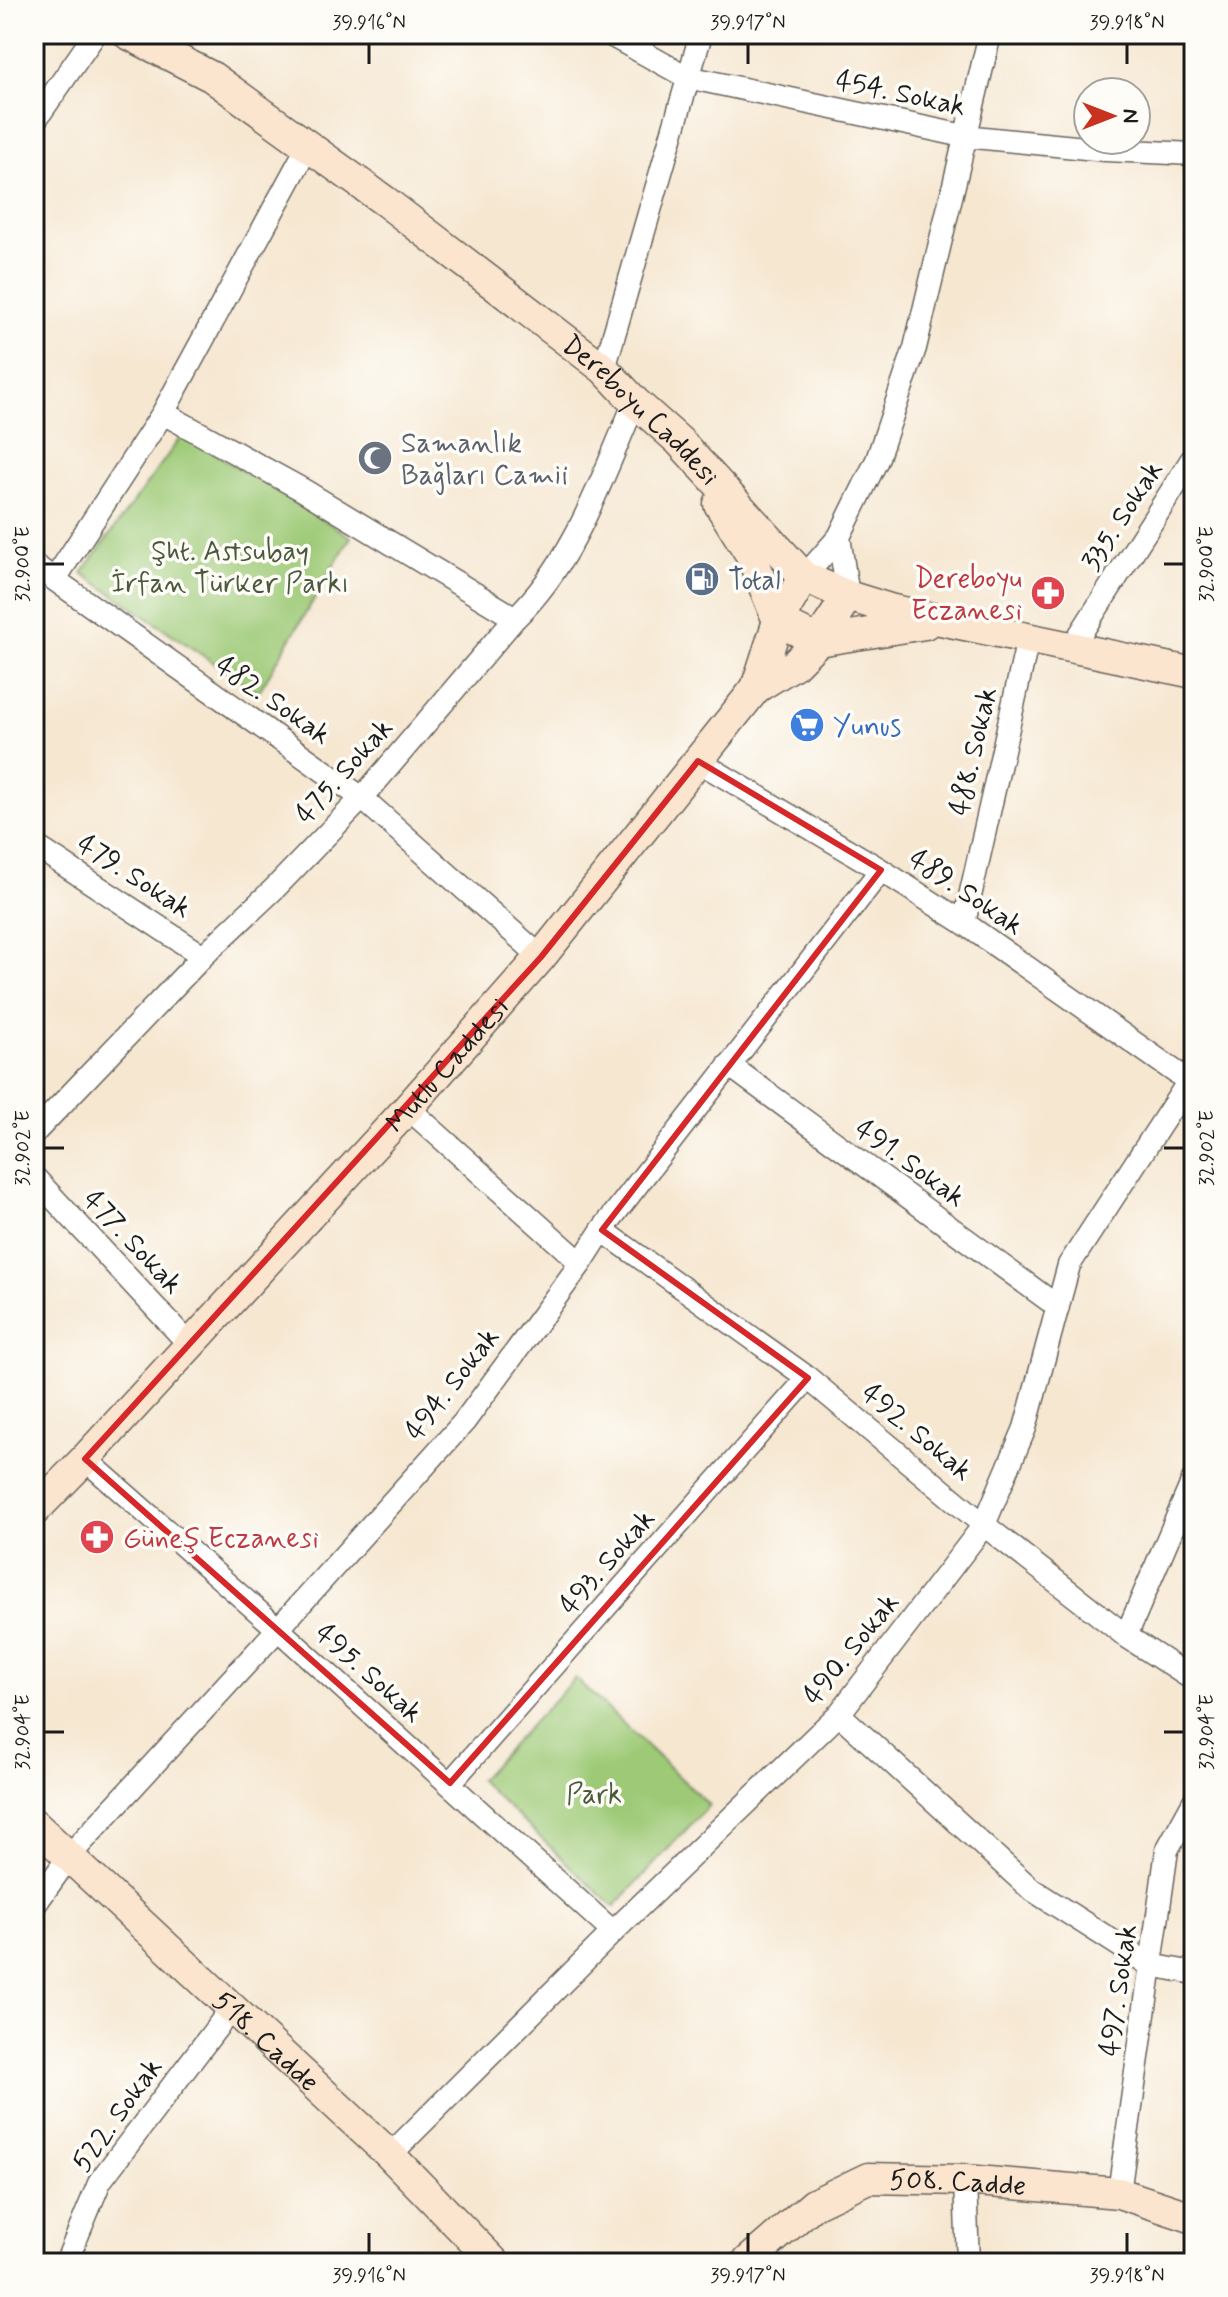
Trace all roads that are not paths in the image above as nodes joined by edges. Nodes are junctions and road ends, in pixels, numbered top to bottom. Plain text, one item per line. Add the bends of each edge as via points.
1 (95, 34) edge
2 (128, 34) edge
3 (609, 34) edge
4 (701, 34) edge
5 (990, 34) edge
6 (687, 77) junction
7 (34, 122) edge
8 (964, 136) junction
9 (308, 146) junction
10 (1194, 154) edge
11 (604, 369) junction
12 (635, 402) junction
13 (163, 413) junction
14 (679, 441) junction
15 (1194, 456) edge
16 (839, 537) junction
17 (34, 565) edge
18 (804, 577) junction
19 (55, 579) junction
20 (848, 596) junction
21 (515, 618) junction
22 (778, 621) junction
23 (947, 621) junction
24 (1028, 639) junction
25 (818, 641) junction
26 (1072, 647) junction
27 (1194, 673) edge
28 (756, 688) junction
29 (698, 761) junction
30 (362, 798) junction
31 (34, 845) edge
32 (881, 870) junction
33 (964, 923) junction
34 (203, 956) junction
35 (541, 957) junction
36 (729, 1065) junction
37 (1192, 1078) edge
38 (408, 1108) junction
39 (34, 1133) edge
40 (34, 1177) edge
41 (602, 1230) junction
42 (581, 1263) junction
43 (1058, 1307) junction
44 (190, 1345) junction
45 (808, 1378) junction
46 (85, 1459) junction
47 (1194, 1478) edge
48 (34, 1511) edge
49 (984, 1525) junction
50 (278, 1629) junction
51 (1126, 1636) junction
52 (1194, 1680) edge
53 (839, 1714) junction
54 (450, 1783) junction
55 (1194, 1801) edge
56 (34, 1824) edge
57 (70, 1855) junction
58 (34, 1906) edge
59 (613, 1932) junction
60 (1150, 1965) junction
61 (1194, 1973) edge
62 (231, 2009) junction
63 (390, 2155) junction
64 (965, 2180) junction
65 (1119, 2193) junction
66 (1194, 2218) edge
67 (66, 2263) edge
68 (495, 2263) edge
69 (746, 2263) edge
70 (968, 2263) edge

1 - 7 street
2 - 9 street, Dereboyu Caddesi via 212,77
3 - 6 street, 454. Sokak
4 - 6 street
5 - 8 street
6 - 8 street, 454. Sokak
6 - 11 street
8 - 10 street, 454. Sokak
8 - 16 street via 915,348 877,460
9 - 11 street, Dereboyu Caddesi
9 - 13 street
11 - 12 street, Dereboyu Caddesi
12 - 14 street, Dereboyu Caddesi
12 - 21 street, 475. Sokak via 577,536 534,600
13 - 19 street
13 - 21 street
14 - 18 street, Dereboyu Caddesi
14 - 22 street via 751,555
15 - 26 street, 335. Sokak
16 - 18 street
16 - 20 street
17 - 19 street, 482. Sokak
18 - 20 street, Dereboyu Caddesi
18 - 22 street, Mutlu Caddesi
19 - 30 street, 482. Sokak
20 - 23 street, Dereboyu Caddesi
20 - 25 street
21 - 30 street, 475. Sokak
22 - 25 street
22 - 28 street, Mutlu Caddesi
23 - 24 street, Dereboyu Caddesi
23 - 25 street
24 - 26 street, Dereboyu Caddesi
24 - 33 street, 488. Sokak
25 - 28 street via 795,664
26 - 27 street, Dereboyu Caddesi
28 - 29 street, Mutlu Caddesi
29 - 32 street, 489. Sokak
29 - 35 street, Mutlu Caddesi
30 - 34 street, 475. Sokak
30 - 35 street, 482. Sokak
31 - 34 street, 479. Sokak
32 - 33 street, 489. Sokak
32 - 36 street, 494. Sokak
33 - 37 street, 489. Sokak
34 - 39 street, 475. Sokak
35 - 38 street, Mutlu Caddesi
36 - 41 street, 494. Sokak
36 - 43 street, 491. Sokak
37 - 43 street, 490. Sokak via 1069,1265
38 - 42 street
38 - 44 street, Mutlu Caddesi
40 - 44 street, 477. Sokak
41 - 42 street, 494. Sokak
41 - 45 street, 492. Sokak
42 - 50 street, 494. Sokak via 464,1422
43 - 49 street, 490. Sokak via 1025,1428
44 - 46 street, Mutlu Caddesi
45 - 49 street, 492. Sokak
45 - 54 street, 493. Sokak
46 - 48 street, Mutlu Caddesi
46 - 50 street, 495. Sokak
47 - 51 street
49 - 51 street, 492. Sokak
49 - 53 street, 490. Sokak
50 - 54 street, 495. Sokak
50 - 57 street, 494. Sokak
51 - 52 street, 492. Sokak
53 - 59 street, 490. Sokak
53 - 60 street via 1031,1889
54 - 59 street, 495. Sokak
55 - 60 street, 497. Sokak via 1167,1850
56 - 57 street, 518. Cadde
57 - 58 street, 494. Sokak
57 - 62 street, 518. Cadde
59 - 63 street, 490. Sokak
60 - 61 street
60 - 65 street, 497. Sokak
62 - 63 street, 518. Cadde
62 - 67 street, 522. Sokak via 100,2181
63 - 68 street, 518. Cadde
64 - 65 street, 508. Cadde
64 - 69 street, 508. Cadde via 868,2178 814,2204
64 - 70 street
65 - 66 street, 508. Cadde

